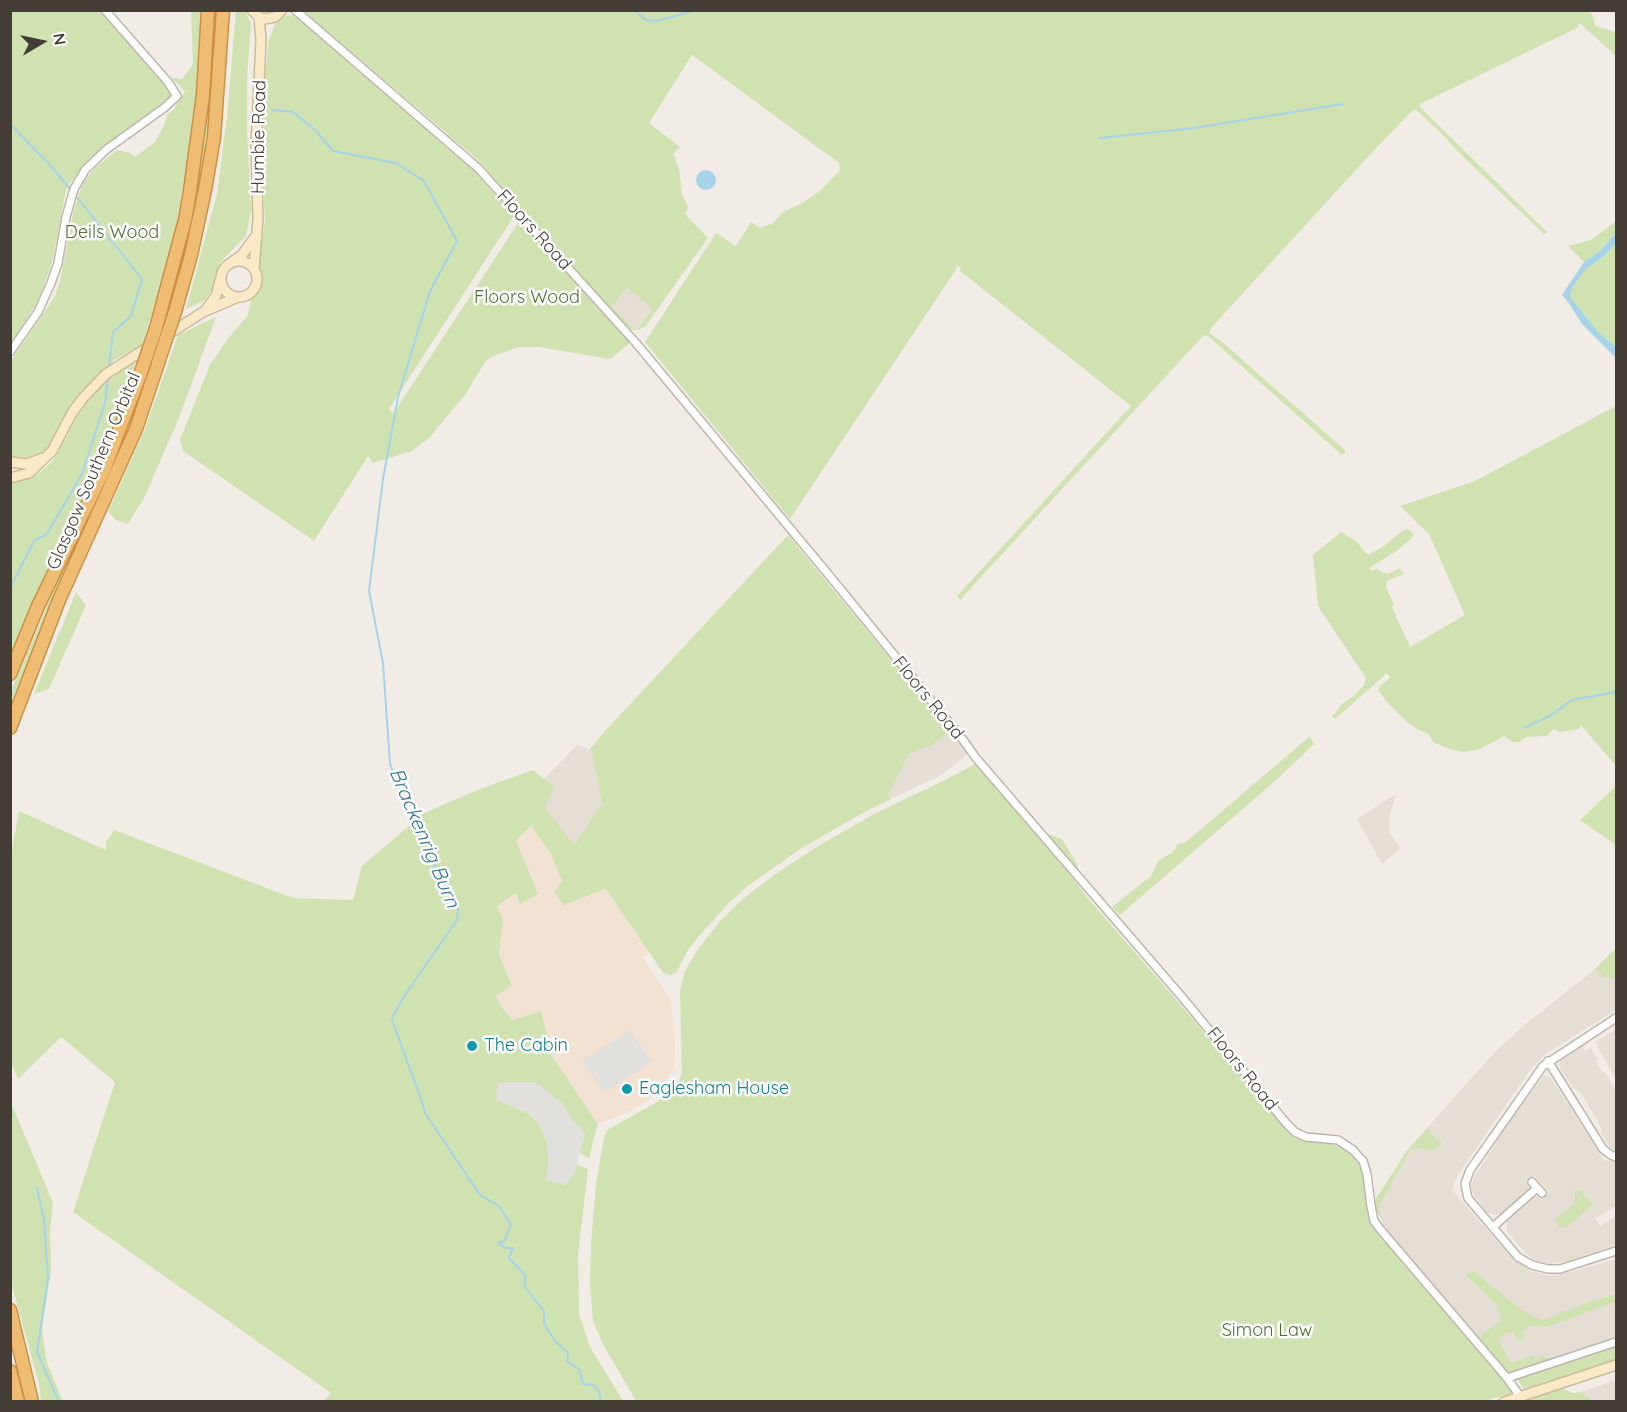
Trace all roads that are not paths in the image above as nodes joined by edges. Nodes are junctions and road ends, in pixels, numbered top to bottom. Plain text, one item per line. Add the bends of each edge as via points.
1 (105, 10) edge
2 (208, 10) edge
3 (223, 10) edge
4 (287, 10) edge
5 (295, 11) edge
6 (255, 14) edge
7 (278, 14) edge
8 (261, 40) junction
9 (256, 234) junction
10 (233, 261) junction
11 (254, 269) junction
12 (221, 277) junction
13 (238, 297) junction
14 (203, 312) junction
15 (10, 352) edge
16 (46, 458) junction
17 (10, 462) edge
18 (10, 478) edge
19 (10, 674) edge
20 (10, 728) edge
21 (1617, 1018) edge
22 (1548, 1061) junction
23 (1617, 1157) edge
24 (1537, 1188) dead end
25 (1493, 1227) junction
26 (1617, 1251) edge
27 (10, 1310) edge
28 (1617, 1341) edge
29 (1617, 1365) edge
30 (10, 1371) edge
31 (1507, 1378) junction
32 (1520, 1396) junction
33 (18, 1401) edge
34 (32, 1401) edge
35 (1504, 1401) edge

1 - 15 street via 177,96 107,149 86,170 74,189 51,283 38,312
2 - 19 highway, Glasgow Southern Orbital, bridge via 202,105 190,191 156,328 104,470 38,606
3 - 20 highway, Glasgow Southern Orbital, bridge via 214,137 191,255 175,312 136,429 58,600
4 - 5 street, Floors Road
5 - 31 street, Floors Road via 478,168 636,344 976,758 1286,1123 1306,1137 1338,1140 1363,1161 1374,1221
6 - 7 street via 270,19
6 - 8 street, Humbie Road
7 - 8 street, Humbie Road
8 - 9 street, Humbie Road
9 - 10 street
9 - 11 street, Humbie Road
10 - 11 street via 244,261
10 - 12 street
11 - 13 street via 255,288
12 - 13 street via 225,291
12 - 14 street via 213,302
13 - 14 street
14 - 16 street via 106,374 72,413
16 - 17 street via 27,464
16 - 18 street via 29,473
21 - 22 street
22 - 23 street via 1603,1149
22 - 25 street via 1466,1177 1468,1198
24 - 25 street
25 - 26 street via 1518,1257 1540,1268 1560,1269
27 - 34 highway
28 - 31 street
29 - 32 street
30 - 33 highway
31 - 32 street, Floors Road
32 - 35 street

